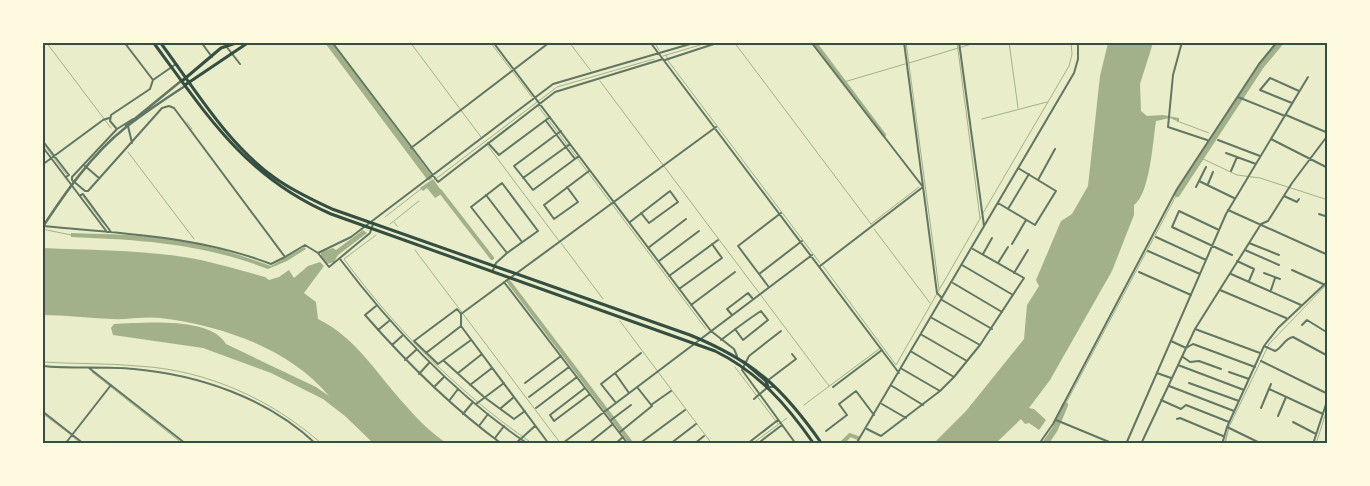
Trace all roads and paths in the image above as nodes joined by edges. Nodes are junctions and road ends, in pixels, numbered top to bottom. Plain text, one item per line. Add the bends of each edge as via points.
1 (124, 42) edge
2 (153, 42) edge
3 (160, 42) edge
4 (201, 42) edge
5 (239, 42) edge
6 (249, 42) edge
7 (332, 42) edge
8 (494, 42) edge
9 (550, 42) edge
10 (650, 42) edge
11 (697, 42) edge
12 (720, 42) edge
13 (812, 42) edge
14 (904, 42) edge
15 (958, 42) edge
16 (1078, 42) edge
17 (1182, 42) edge
18 (1277, 42) edge
19 (227, 44) edge
20 (232, 54) junction
21 (659, 54) junction
22 (212, 57) junction
23 (666, 59) junction
24 (176, 64) junction
25 (240, 64) dead end
26 (172, 67) junction
27 (513, 71) junction
28 (186, 77) junction
29 (1308, 77) dead end
30 (153, 80) junction
31 (182, 81) junction
32 (190, 82) junction
33 (185, 85) junction
34 (1299, 91) junction
35 (1238, 97) junction
36 (536, 99) junction
37 (1292, 103) junction
38 (539, 105) junction
39 (1285, 115) junction
40 (110, 118) junction
41 (133, 119) junction
42 (548, 119) junction
43 (126, 127) junction
44 (716, 127) junction
45 (117, 129) junction
46 (558, 133) junction
47 (1327, 135) edge
48 (1271, 139) junction
49 (42, 140) edge
50 (1218, 140) dead end
51 (1207, 141) junction
52 (132, 143) junction
53 (488, 144) junction
54 (568, 145) junction
55 (42, 146) edge
56 (412, 148) junction
57 (1055, 149) dead end
58 (1226, 153) dead end
59 (1260, 156) junction
60 (54, 157) junction
61 (1237, 157) junction
62 (577, 158) junction
63 (1310, 158) junction
64 (83, 164) junction
65 (1256, 164) junction
66 (42, 165) edge
67 (1206, 167) dead end
68 (1018, 168) junction
69 (1328, 168) edge
70 (589, 172) junction
71 (1213, 172) dead end
72 (1231, 172) dead end
73 (438, 174) junction
74 (1029, 174) junction
75 (434, 177) junction
76 (443, 177) junction
77 (100, 178) junction
78 (523, 178) junction
79 (1038, 180) junction
80 (1199, 180) junction
81 (1208, 184) junction
82 (567, 187) junction
83 (923, 187) junction
84 (1196, 187) dead end
85 (84, 190) junction
86 (80, 195) junction
87 (486, 195) junction
88 (1284, 196) junction
89 (1234, 198) junction
90 (1299, 199) dead end
91 (612, 203) junction
92 (998, 203) junction
93 (1008, 209) junction
94 (1228, 210) junction
95 (641, 213) junction
96 (781, 213) junction
97 (1319, 214) dead end
98 (1328, 218) edge
99 (686, 219) dead end
100 (1026, 220) junction
101 (629, 222) junction
102 (372, 223) junction
103 (1261, 224) junction
104 (364, 225) junction
105 (42, 227) edge
106 (985, 227) junction
107 (372, 228) junction
108 (1219, 230) junction
109 (700, 231) dead end
110 (107, 232) junction
111 (111, 232) junction
112 (1156, 237) dead end
113 (992, 238) dead end
114 (718, 240) dead end
115 (802, 241) junction
116 (522, 242) junction
117 (1248, 243) junction
118 (712, 244) junction
119 (1012, 244) dead end
120 (1212, 246) junction
121 (1008, 247) dead end
122 (648, 248) junction
123 (972, 248) junction
124 (1028, 250) dead end
125 (1244, 250) junction
126 (1148, 251) dead end
127 (319, 252) junction
128 (507, 253) junction
129 (983, 254) junction
130 (812, 255) junction
131 (1232, 255) dead end
132 (1279, 255) dead end
133 (1328, 255) edge
134 (287, 256) junction
135 (340, 259) junction
136 (1206, 260) junction
137 (1237, 261) junction
138 (658, 262) junction
139 (998, 263) junction
140 (962, 265) junction
141 (1279, 265) dead end
142 (495, 266) junction
143 (820, 266) junction
144 (1292, 270) dead end
145 (493, 271) junction
146 (735, 272) dead end
147 (1138, 272) dead end
148 (1014, 273) junction
149 (1230, 273) junction
150 (1264, 273) dead end
151 (517, 274) junction
152 (759, 274) junction
153 (1200, 274) junction
154 (669, 276) junction
155 (510, 278) junction
156 (1275, 278) junction
157 (1280, 279) dead end
158 (1328, 280) edge
159 (1249, 281) junction
160 (504, 282) junction
161 (952, 282) junction
162 (1324, 284) junction
163 (769, 287) junction
164 (679, 289) junction
165 (1220, 290) junction
166 (1271, 290) junction
167 (1013, 295) junction
168 (1191, 295) junction
169 (753, 299) junction
170 (942, 299) junction
171 (691, 305) junction
172 (1301, 305) junction
173 (376, 306) junction
174 (1002, 312) junction
175 (462, 313) junction
176 (732, 315) junction
177 (932, 317) junction
178 (1287, 319) junction
179 (390, 321) junction
180 (1302, 325) dead end
181 (460, 326) junction
182 (735, 329) junction
183 (992, 329) junction
184 (1196, 329) junction
185 (378, 330) junction
186 (711, 331) junction
187 (781, 331) dead end
188 (1328, 333) edge
189 (922, 334) junction
190 (402, 336) junction
191 (471, 340) junction
192 (701, 340) junction
193 (721, 340) junction
194 (1171, 341) junction
195 (695, 344) junction
196 (392, 345) junction
197 (980, 345) junction
198 (1266, 346) junction
199 (1186, 348) junction
200 (416, 350) junction
201 (882, 350) junction
202 (912, 352) junction
203 (426, 353) junction
204 (641, 353) dead end
205 (1260, 353) junction
206 (482, 354) junction
207 (792, 354) dead end
208 (561, 356) junction
209 (737, 356) junction
210 (1182, 356) junction
211 (1328, 356) edge
212 (405, 360) junction
213 (443, 360) junction
214 (1261, 361) dead end
215 (968, 362) junction
216 (429, 363) junction
217 (744, 363) junction
218 (1178, 365) junction
219 (42, 366) edge
220 (569, 367) junction
221 (1255, 367) junction
222 (89, 368) junction
223 (492, 368) junction
224 (902, 369) junction
225 (1222, 369) dead end
226 (1157, 372) junction
227 (1229, 372) dead end
228 (457, 373) junction
229 (615, 373) junction
230 (900, 373) junction
231 (419, 374) junction
232 (954, 376) junction
233 (444, 377) junction
234 (577, 377) junction
235 (1171, 378) junction
236 (1250, 380) junction
237 (504, 383) junction
238 (525, 383) dead end
239 (767, 383) junction
240 (1189, 383) dead end
241 (1271, 384) dead end
242 (470, 385) junction
243 (110, 386) junction
244 (892, 386) junction
245 (1168, 386) junction
246 (434, 387) junction
247 (638, 387) junction
248 (833, 387) dead end
249 (586, 388) junction
250 (778, 388) junction
251 (458, 390) junction
252 (1244, 390) junction
253 (1269, 390) junction
254 (671, 391) dead end
255 (940, 391) junction
256 (629, 393) junction
257 (590, 394) junction
258 (1328, 394) edge
259 (484, 397) junction
260 (514, 397) junction
261 (529, 397) dead end
262 (757, 397) junction
263 (1286, 397) junction
264 (1328, 398) edge
265 (1161, 400) junction
266 (449, 401) junction
267 (1239, 401) junction
268 (476, 403) junction
269 (616, 403) junction
270 (881, 404) junction
271 (631, 405) dead end
272 (923, 405) junction
273 (651, 406) junction
274 (536, 408) dead end
275 (1261, 408) dead end
276 (500, 409) junction
277 (685, 410) dead end
278 (42, 411) edge
279 (525, 411) junction
280 (606, 411) junction
281 (1234, 412) junction
282 (464, 414) junction
283 (488, 414) junction
284 (1323, 414) junction
285 (874, 415) junction
286 (1278, 416) dead end
287 (906, 418) junction
288 (612, 419) junction
289 (1177, 419) dead end
290 (1056, 420) junction
291 (779, 422) junction
292 (1229, 422) junction
293 (1292, 422) dead end
294 (613, 424) junction
295 (696, 424) dead end
296 (479, 426) junction
297 (504, 426) junction
298 (535, 426) junction
299 (1228, 428) junction
300 (867, 429) junction
301 (621, 431) junction
302 (826, 431) dead end
303 (72, 434) junction
304 (1316, 434) junction
305 (521, 436) junction
306 (704, 436) dead end
307 (1223, 436) junction
308 (495, 438) junction
309 (623, 438) junction
310 (563, 443) edge
311 (759, 443) edge
312 (795, 443) edge
313 (65, 444) edge
314 (84, 444) edge
315 (186, 444) edge
316 (316, 444) edge
317 (502, 444) edge
318 (515, 444) edge
319 (528, 444) edge
320 (549, 444) edge
321 (588, 444) edge
322 (616, 444) edge
323 (628, 444) edge
324 (639, 444) edge
325 (670, 444) edge
326 (694, 444) edge
327 (747, 444) edge
328 (814, 444) edge
329 (822, 444) edge
330 (856, 444) edge
331 (1039, 444) edge
332 (1114, 444) edge
333 (1126, 444) edge
334 (1141, 444) edge
335 (1222, 444) edge
336 (1262, 444) edge
337 (1313, 444) edge

1 - 30 street
2 - 26 highway
3 - 24 highway
4 - 22 street
5 - 19 highway
6 - 20 highway
7 - 56 street
8 - 27 street
9 - 27 street
10 - 21 street
11 - 21 street
12 - 23 street
13 - 83 street
14 - 83 street
15 - 106 street
16 - 68 street via 1074,73
17 - 51 street via 1173,75 1169,129
18 - 35 street via 1258,64
19 - 20 street
19 - 22 highway
20 - 25 street
20 - 32 highway
21 - 23 street
21 - 36 street via 555,84
22 - 28 highway
23 - 38 street via 560,90
23 - 44 street
24 - 26 street
24 - 28 highway
26 - 30 street
26 - 31 highway
27 - 36 street
27 - 56 street
28 - 31 highway
28 - 32 highway
29 - 34 street
30 - 40 street via 150,89 119,108
31 - 33 highway
31 - 41 street
32 - 33 highway
32 - 102 highway via 231,137 268,173 315,201
33 - 43 street
33 - 104 highway via 235,149 272,182 308,204
34 - 37 street
34 - 37 street via 1270,78 1260,90
35 - 39 street
35 - 51 street
36 - 38 street
36 - 73 street
37 - 39 street
38 - 42 street
38 - 53 street
39 - 47 street
39 - 48 street
40 - 45 street
40 - 60 street via 104,119
41 - 43 street
41 - 45 street
42 - 46 street
42 - 46 street
42 - 53 street via 499,155
43 - 52 street
43 - 105 street via 90,164
44 - 91 street
44 - 96 street
45 - 64 street
46 - 54 street
46 - 54 street
46 - 78 street via 514,166
47 - 63 street
48 - 59 street
48 - 63 street
49 - 60 street
50 - 59 street
51 - 290 street via 1177,190
52 - 77 street
52 - 134 street via 163,107 171,106
53 - 76 street
54 - 62 street
54 - 62 street
54 - 78 street
55 - 60 street
56 - 75 street
57 - 79 street
58 - 61 street
59 - 65 street
60 - 66 street
60 - 86 street
61 - 65 street
61 - 72 street
62 - 70 street
62 - 78 street via 533,190
63 - 69 street
63 - 88 street
64 - 77 street
64 - 85 street via 72,179
65 - 89 street
67 - 80 street
68 - 74 street
68 - 92 street
70 - 82 street
70 - 91 street
71 - 81 street
73 - 75 street
73 - 76 street
74 - 79 street
74 - 93 street
75 - 76 street via 437,181
75 - 102 street
77 - 85 street via 88,191
79 - 100 street via 1056,191 1035,225
80 - 81 street
80 - 84 street
81 - 89 street
82 - 82 street via 544,204 554,219 578,202
83 - 143 street
83 - 170 street via 937,294
85 - 86 street
86 - 110 street
86 - 111 street via 83,194
87 - 116 street
87 - 116 street via 502,183 538,231
87 - 128 street via 471,207
88 - 90 street via 1297,202
88 - 103 street via 1268,221
89 - 94 street
91 - 101 street
91 - 151 street
92 - 93 street
92 - 106 street
93 - 100 street
94 - 103 street
94 - 108 street
95 - 95 street via 649,223 678,202 670,191
95 - 101 street
96 - 115 street
96 - 152 street via 738,246
97 - 98 street
99 - 122 street
100 - 119 street
101 - 122 street
102 - 104 street
102 - 107 street
102 - 142 highway
103 - 117 street
103 - 133 street
104 - 107 highway
104 - 127 street via 341,243
105 - 110 street
106 - 123 street
107 - 135 street
107 - 145 highway
108 - 120 street
108 - 120 street via 1179,211 1172,227
109 - 138 street
110 - 111 street
111 - 134 street via 217,245 271,264
112 - 136 street
113 - 129 street
114 - 118 street
115 - 130 street
115 - 152 street
116 - 128 street
117 - 125 street
117 - 132 street
118 - 154 street
118 - 164 street via 722,258
120 - 131 street
120 - 136 street
121 - 139 street
122 - 138 street
123 - 129 street
123 - 140 street
124 - 148 street
125 - 137 street
125 - 141 street
126 - 153 street
127 - 134 street via 308,246
127 - 135 street via 328,266
128 - 142 street
129 - 139 street
130 - 143 street
130 - 163 street
135 - 173 street
136 - 153 street
137 - 149 street
137 - 159 street via 1254,268
138 - 154 street
139 - 148 street
140 - 161 street
140 - 167 street
142 - 145 street
142 - 151 highway
143 - 201 street
144 - 162 street
145 - 155 highway
146 - 171 street
147 - 168 street
148 - 167 street via 1024,278
149 - 159 street
149 - 165 street
150 - 156 street
151 - 155 street
151 - 192 highway
152 - 163 street
153 - 168 street
154 - 164 street
155 - 160 street
155 - 195 highway
156 - 157 street
156 - 166 street
158 - 162 street
159 - 166 street
160 - 175 street
160 - 208 street
161 - 170 street
161 - 174 street
162 - 172 street
163 - 169 street
164 - 171 street
165 - 178 street
165 - 184 street
166 - 172 street
167 - 174 street
168 - 194 street
169 - 176 street
169 - 176 street via 748,293 727,309
170 - 177 street
170 - 183 street
171 - 186 street
172 - 178 street
173 - 179 street
173 - 185 street via 365,315
174 - 183 street
175 - 181 street
175 - 203 street via 457,309 414,341
176 - 186 street
177 - 189 street
177 - 197 street
178 - 198 street
179 - 185 street
179 - 190 street
180 - 188 street via 1307,320
181 - 191 street
181 - 203 street
182 - 182 street via 761,311 768,320 743,340
182 - 193 street
183 - 197 street
184 - 199 street
184 - 205 street
185 - 196 street
186 - 192 street
186 - 193 street
187 - 217 street
189 - 202 street
189 - 215 street
190 - 196 street
190 - 200 street
191 - 206 street
191 - 213 street
192 - 195 street
192 - 209 highway
193 - 209 street via 734,349
194 - 199 street
194 - 226 street
195 - 217 highway
195 - 247 street
196 - 212 street
197 - 215 street
198 - 205 street
198 - 211 street via 1275,351 1287,339 1293,338
199 - 210 street
199 - 221 street via 1193,344
200 - 212 street
200 - 216 street
201 - 230 street
201 - 248 street
202 - 224 street
202 - 232 street
203 - 213 street via 438,364
204 - 229 street
205 - 221 street
206 - 223 street
206 - 228 street
207 - 239 street via 796,359
208 - 220 street
208 - 238 street
209 - 217 highway
210 - 218 street
210 - 225 street via 1190,362 1199,361
212 - 231 street
213 - 228 street
214 - 258 street
215 - 232 street
216 - 231 street
216 - 233 street
217 - 239 highway
217 - 262 street via 742,370
218 - 235 street
218 - 252 street
219 - 222 street
220 - 234 street
220 - 261 street
221 - 236 street
222 - 243 street
222 - 316 street via 165,372 225,388 286,420
223 - 237 street
223 - 242 street
224 - 230 street
224 - 255 street
226 - 235 street
226 - 333 street
227 - 236 street
228 - 242 street
229 - 256 street
229 - 269 street via 601,384
230 - 244 street
231 - 246 street
232 - 255 street
233 - 246 street
233 - 251 street
234 - 249 street
234 - 274 street
235 - 245 street
236 - 252 street
237 - 259 street
237 - 260 street
239 - 250 highway
239 - 250 street
239 - 262 street
239 - 328 highway
240 - 267 street
241 - 253 street
242 - 259 street
243 - 303 street
243 - 315 street
244 - 270 street
244 - 272 street
245 - 265 street
245 - 281 street
246 - 266 street
247 - 256 street
247 - 273 street
249 - 257 street
249 - 257 street via 550,415 554,421
250 - 329 highway
251 - 266 street
251 - 268 street
252 - 267 street
253 - 263 street
253 - 275 street
254 - 273 street
255 - 272 street
256 - 269 street
257 - 280 street
259 - 268 street
259 - 276 street
260 - 276 street
260 - 279 street
262 - 291 street
263 - 284 street
263 - 286 street
264 - 284 street
265 - 292 street via 1181,409 1186,405
265 - 334 street
266 - 282 street
267 - 281 street
268 - 282 street
268 - 283 street
269 - 280 street
270 - 285 street
270 - 287 street
271 - 288 street
272 - 287 street
273 - 301 street
276 - 279 street via 514,419
277 - 324 street
278 - 303 street
279 - 298 street
280 - 288 street
280 - 310 street
281 - 292 street
282 - 296 street
283 - 296 street
283 - 297 street
284 - 304 street
285 - 300 street
285 - 302 street via 856,391 839,404 847,414
287 - 300 street via 881,436
288 - 294 street
289 - 307 street
290 - 331 street
290 - 332 street
291 - 311 street
291 - 312 street
291 - 327 street
292 - 299 street
293 - 304 street
294 - 301 street
294 - 321 street
295 - 325 street
296 - 308 street
297 - 305 street
297 - 308 street
298 - 305 street
298 - 320 street
299 - 307 street
299 - 336 street
300 - 330 street
301 - 309 street
303 - 313 street
303 - 314 street
304 - 337 street
305 - 318 street
305 - 319 street
306 - 326 street
307 - 335 street
308 - 317 street
309 - 322 street
309 - 323 street

